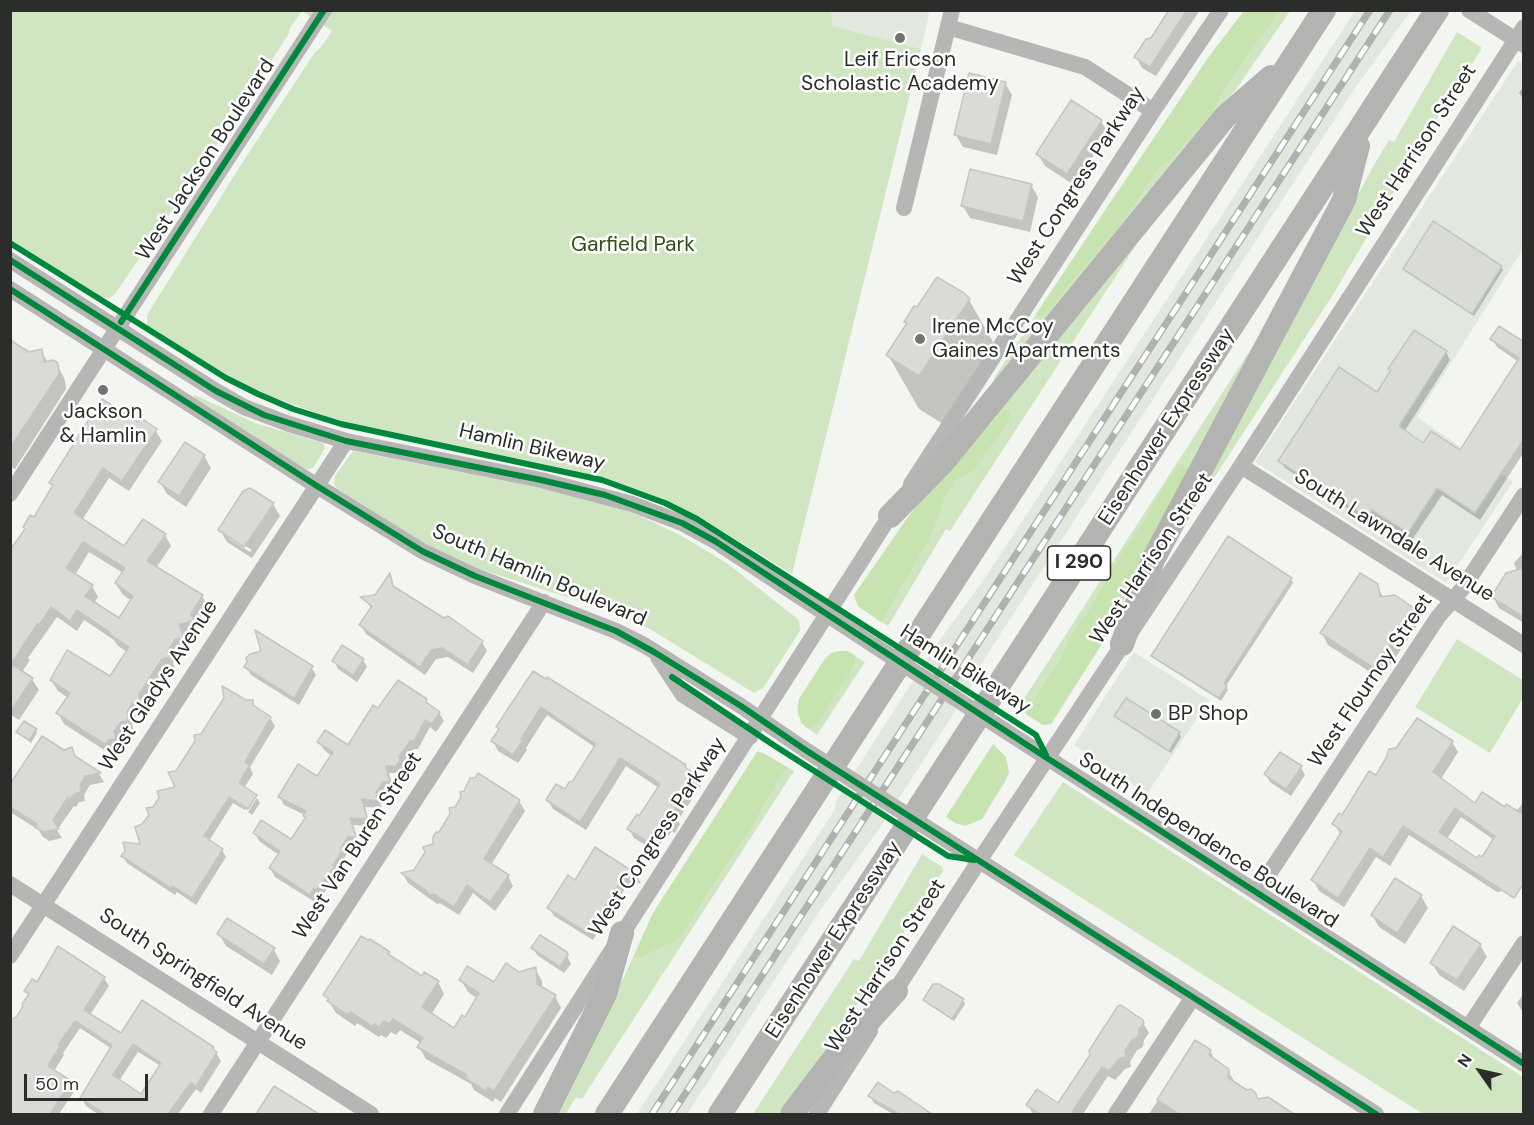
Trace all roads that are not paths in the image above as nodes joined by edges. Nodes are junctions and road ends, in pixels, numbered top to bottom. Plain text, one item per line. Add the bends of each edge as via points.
1 (1221, 10) edge
2 (1324, 10) edge
3 (1437, 10) edge
4 (1470, 11) edge
5 (320, 15) edge
6 (950, 19) edge
7 (1521, 37) edge
8 (1293, 58) junction
9 (1153, 111) junction
10 (1363, 124) junction
11 (904, 208) dead end
12 (10, 260) edge
13 (10, 289) edge
14 (116, 329) junction
15 (104, 349) junction
16 (346, 441) junction
17 (1241, 466) junction
18 (316, 486) junction
19 (10, 494) edge
20 (1524, 495) edge
21 (890, 516) junction
22 (1452, 600) junction
23 (544, 602) junction
24 (828, 615) junction
25 (1122, 644) junction
26 (1524, 645) edge
27 (654, 651) junction
28 (761, 720) junction
29 (750, 736) junction
30 (1047, 758) junction
31 (980, 861) junction
32 (10, 884) edge
33 (1257, 892) junction
34 (44, 905) junction
35 (622, 933) junction
36 (1524, 943) edge
37 (10, 956) edge
38 (896, 991) junction
39 (1192, 997) junction
40 (1468, 1028) junction
41 (258, 1042) junction
42 (1524, 1064) edge
43 (211, 1114) edge
44 (371, 1114) edge
45 (507, 1114) edge
46 (545, 1114) edge
47 (607, 1114) edge
48 (720, 1114) edge
49 (792, 1114) edge
50 (817, 1114) edge
51 (1116, 1114) edge
52 (1376, 1114) edge

1 - 9 street, West Congress Parkway
2 - 8 highway
3 - 10 highway, Eisenhower Expressway / I 290
4 - 7 street
5 - 14 street, West Jackson Boulevard
6 - 9 street via 1085,67
6 - 11 street
7 - 17 street, West Harrison Street
8 - 21 highway via 1225,117 943,462
8 - 47 highway
9 - 21 street, West Congress Parkway
10 - 25 highway via 1344,200 1153,560
10 - 48 highway, Eisenhower Expressway / I 290
12 - 14 street
13 - 15 street, South Hamlin Boulevard
14 - 15 street, West Jackson Boulevard
14 - 16 street via 244,406
15 - 18 street, South Hamlin Boulevard
15 - 19 street, West Jackson Boulevard
16 - 18 street, West Gladys Avenue
16 - 24 street via 541,480 632,504 715,541
17 - 22 street, South Lawndale Avenue
17 - 25 street, West Harrison Street
18 - 23 street, South Hamlin Boulevard via 422,551
18 - 34 street, West Gladys Avenue
20 - 22 street, West Flournoy Street
21 - 24 street, West Congress Parkway
22 - 26 street, South Lawndale Avenue
22 - 33 street, West Flournoy Street
23 - 27 street, South Hamlin Boulevard
23 - 41 street, West Van Buren Street
24 - 28 street, West Congress Parkway
24 - 30 street, South Independence Boulevard, bridge
25 - 30 street, West Harrison Street
27 - 28 street, South Hamlin Boulevard
27 - 29 street via 683,695
28 - 29 street, West Congress Parkway
28 - 31 street, South Hamlin Boulevard, bridge
29 - 35 street, West Congress Parkway
30 - 31 street, West Harrison Street
30 - 33 street, South Independence Boulevard
31 - 38 street, West Harrison Street
31 - 39 street
32 - 34 street, South Springfield Avenue
33 - 40 street, South Independence Boulevard
34 - 37 street, West Gladys Avenue
34 - 41 street, South Springfield Avenue
35 - 45 street, West Congress Parkway
35 - 46 highway via 605,993
36 - 40 street
38 - 49 highway via 833,1060
38 - 50 street, West Harrison Street
39 - 51 street
39 - 52 street
40 - 42 street, South Independence Boulevard
41 - 43 street, West Van Buren Street
41 - 44 street, South Springfield Avenue

